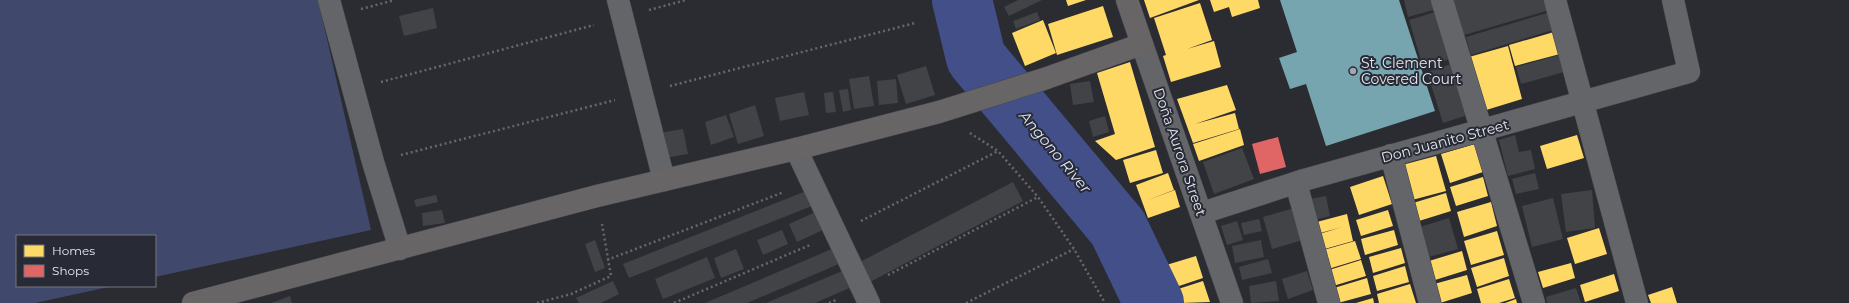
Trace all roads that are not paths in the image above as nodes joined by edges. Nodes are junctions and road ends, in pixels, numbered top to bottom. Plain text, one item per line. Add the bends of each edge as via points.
1 (1127, 0) edge
2 (1442, 0) edge
3 (1555, 0) edge
4 (1673, 0) edge
5 (331, 8) edge
6 (620, 9) edge
7 (1142, 44) junction
8 (1584, 103) junction
9 (1483, 130) junction
10 (796, 149) junction
11 (1391, 155) junction
12 (664, 180) junction
13 (1296, 183) junction
14 (1202, 213) junction
15 (400, 249) junction
16 (865, 296) edge
17 (193, 303) edge
18 (1232, 303) edge
19 (1329, 303) edge
20 (1430, 303) edge
21 (1534, 303) edge
22 (1637, 303) edge

1 - 7 street, Doña Aurora Street
2 - 9 street
3 - 8 street
4 - 8 street, Don Juanito Street via 1689,72
5 - 15 street
6 - 12 street
7 - 10 street via 1044,79 942,111
7 - 14 street, Doña Aurora Street
8 - 9 street, Don Juanito Street
8 - 22 street
9 - 11 street, Don Juanito Street
9 - 21 street
10 - 12 street
10 - 16 street
11 - 13 street, Don Juanito Street
11 - 20 street
12 - 15 street
13 - 14 street, Don Juanito Street
13 - 19 street
14 - 18 street, Doña Aurora Street
15 - 17 street

